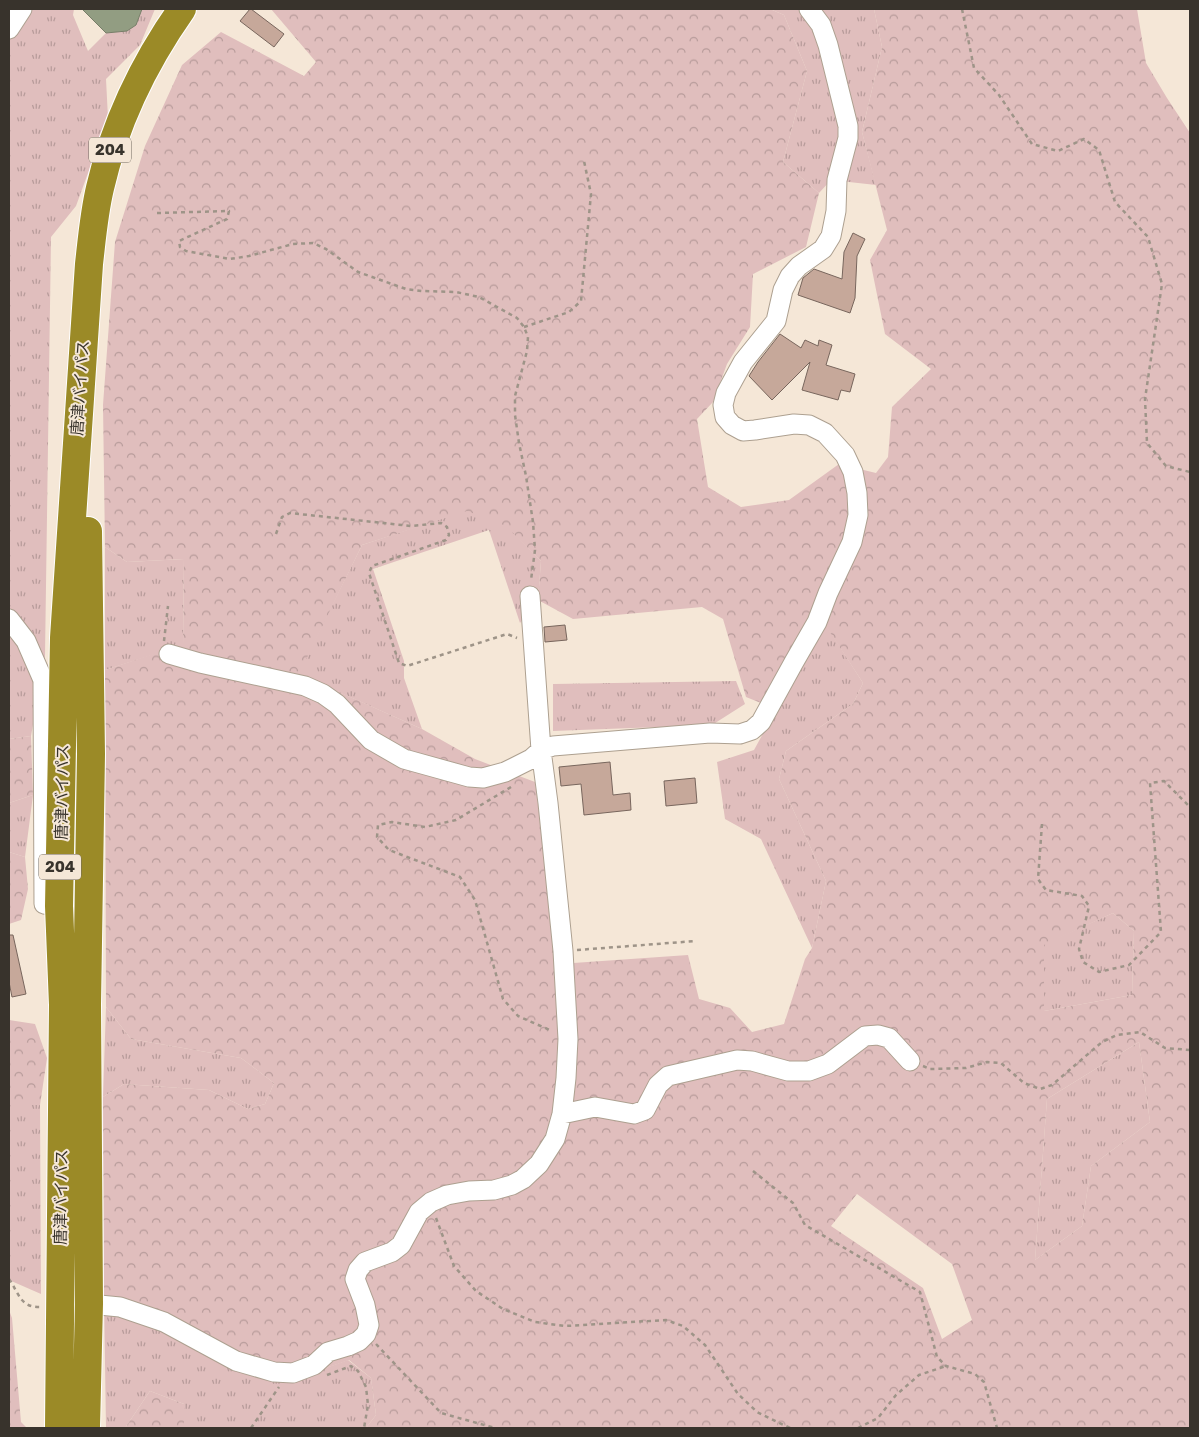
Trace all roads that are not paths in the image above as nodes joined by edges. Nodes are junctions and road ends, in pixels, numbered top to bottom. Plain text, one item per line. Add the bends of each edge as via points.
1 (22, 9) edge
2 (182, 9) edge
3 (809, 9) edge
4 (9, 29) edge
5 (86, 307) junction
6 (530, 596) road end
7 (9, 619) edge
8 (169, 654) road end
9 (541, 750) junction
10 (59, 906) junction
11 (89, 907) junction
12 (910, 1061) road end
13 (562, 1114) junction
14 (89, 1304) junction
15 (60, 1306) junction
16 (59, 1428) edge
17 (86, 1428) edge

1 - 4 street
2 - 5 highway, 唐津バイパス / 204 via 144,70 112,145 93,225
3 - 9 street via 821,25 828,45 848,126 837,180 831,236 823,249 790,276 783,290 776,321 743,362 723,405 725,417 743,431 794,424 809,425 825,433 845,455 853,472 858,515 852,542 817,622 761,722 752,730 740,734 700,734 552,746
5 - 10 highway, 唐津バイパス / 204 via 64,638
5 - 11 highway, 唐津バイパス / 204 via 91,754
6 - 9 street
7 - 10 street via 26,641 43,680 44,904
8 - 9 street via 305,686 337,704 371,740 404,759 469,777 483,778 505,772
9 - 13 street via 563,951 568,1039
10 - 11 street
10 - 15 highway, 唐津バイパス / 204 via 63,1005
11 - 14 highway, 唐津バイパス / 204
12 - 13 street via 889,1038 865,1036 828,1064 809,1071 788,1071 737,1060 668,1076 658,1085 645,1110 634,1114 595,1107
13 - 14 street via 555,1139 539,1164 523,1179 494,1190 462,1192 430,1202 419,1212 401,1245 365,1262 355,1280 365,1305 369,1325 366,1334 359,1341 328,1352 314,1365 293,1373 274,1372 236,1361 164,1322 120,1307
14 - 15 street
14 - 17 highway, 唐津バイパス / 204
15 - 16 highway, 唐津バイパス / 204

